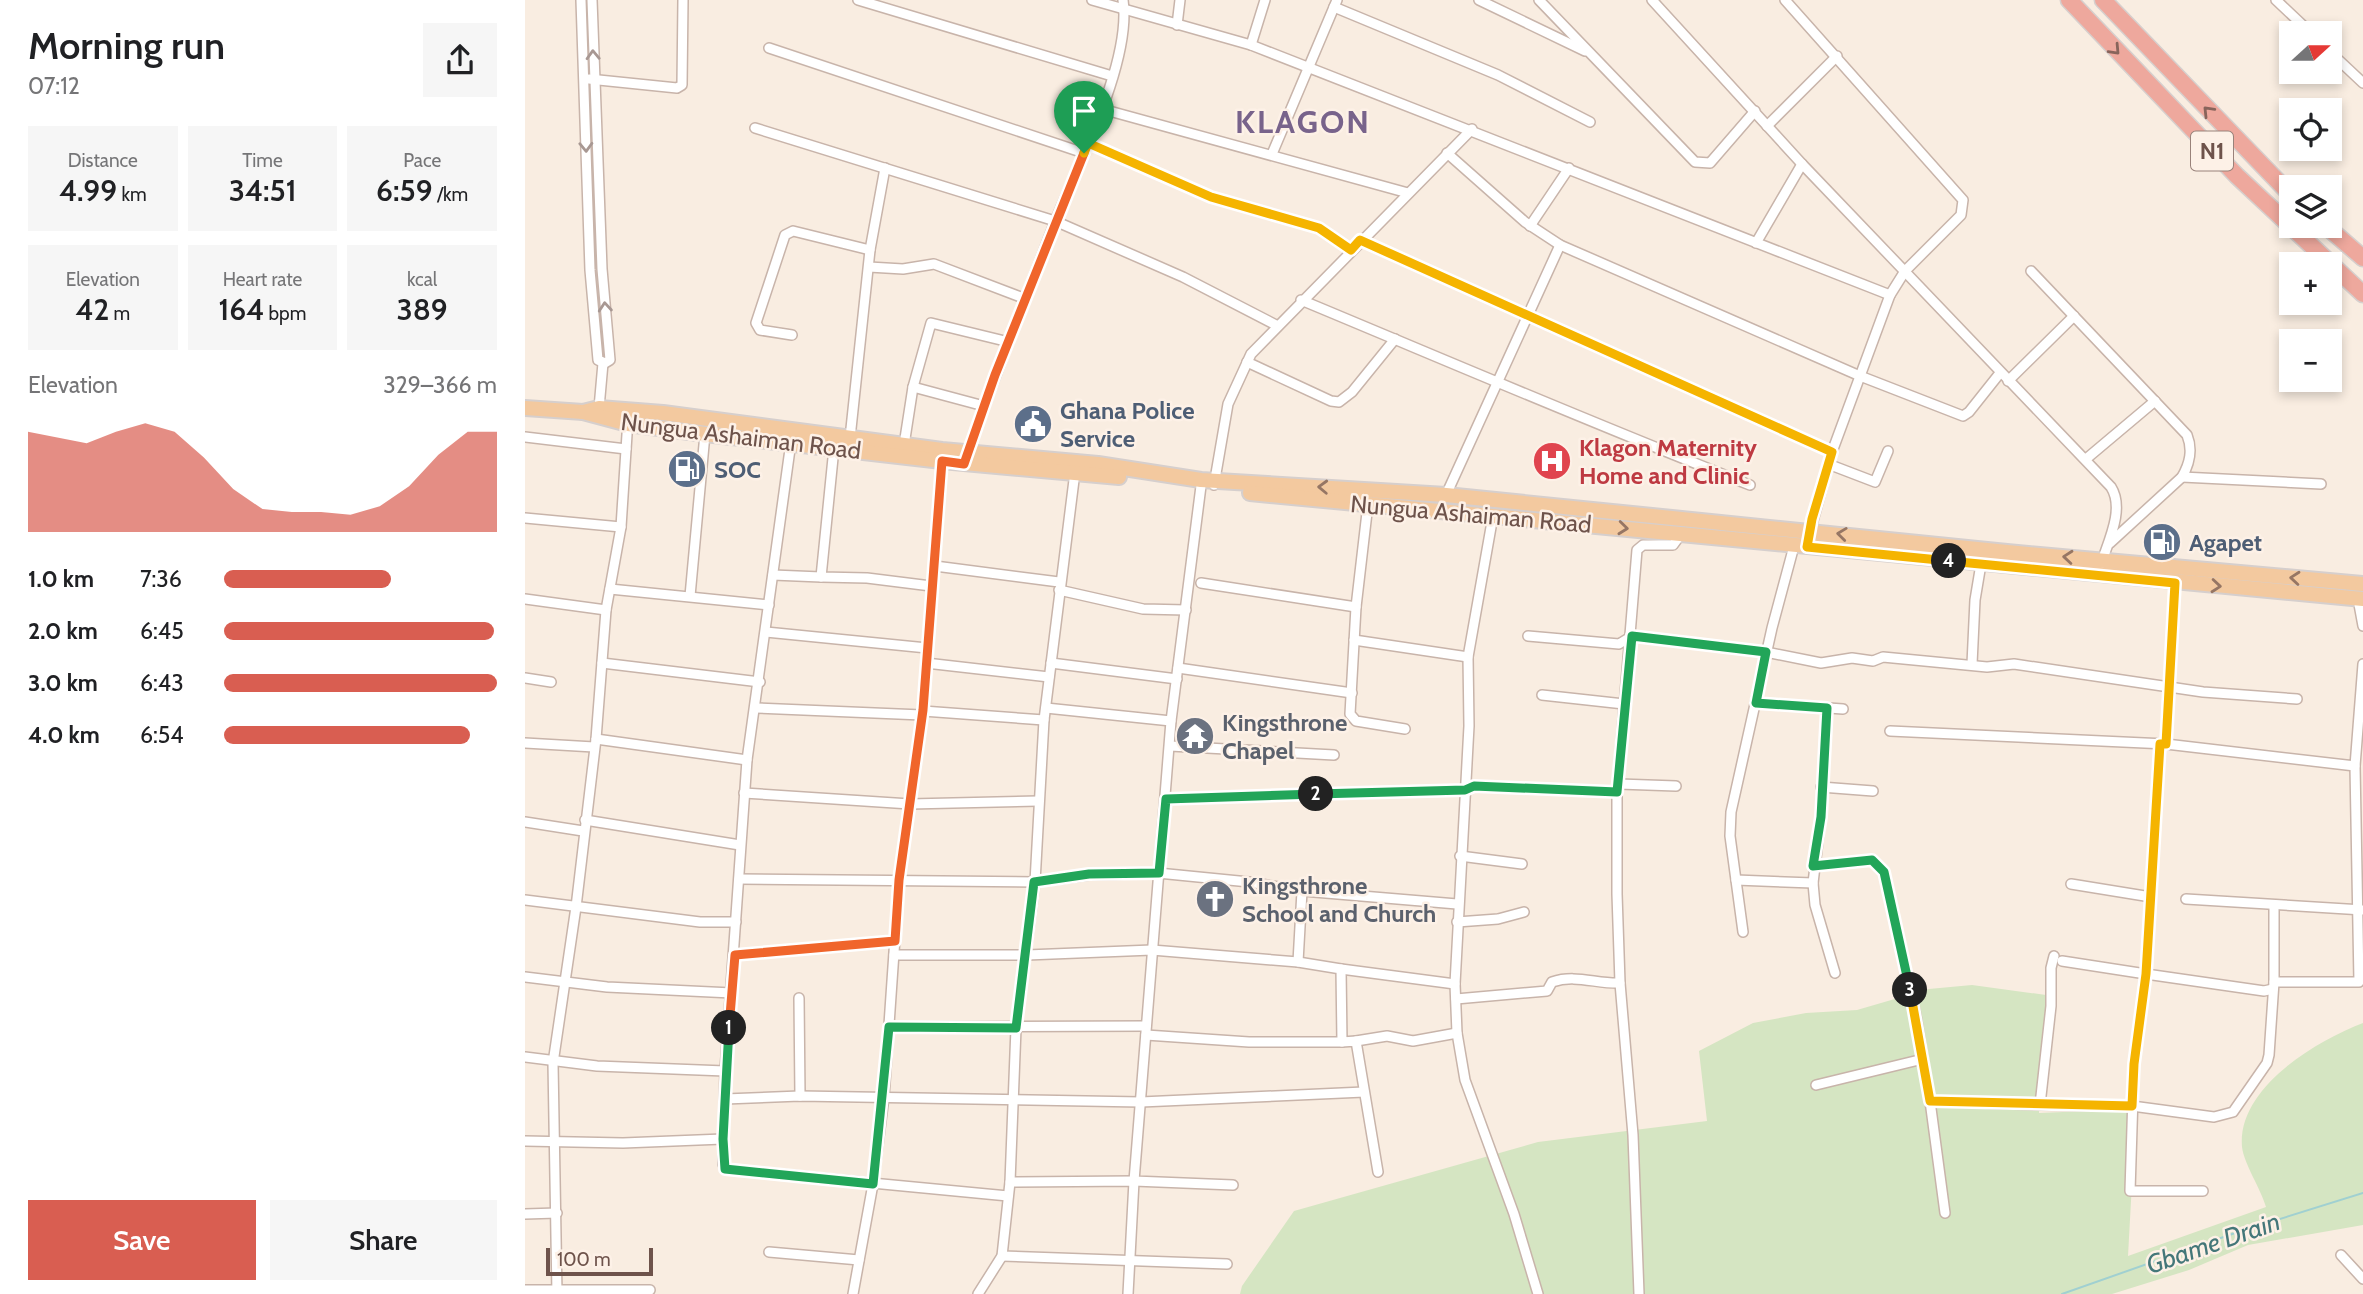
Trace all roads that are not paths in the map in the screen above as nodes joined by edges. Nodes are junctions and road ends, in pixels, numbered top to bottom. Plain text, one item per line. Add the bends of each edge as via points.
1 (580, 0) edge
2 (591, 0) edge
3 (683, 0) edge
4 (858, 0) edge
5 (1092, 0) edge
6 (1123, 0) edge
7 (1181, 0) edge
8 (1265, 0) edge
9 (1479, 0) edge
10 (1539, 0) edge
11 (1652, 0) edge
12 (1785, 0) edge
13 (2069, 0) edge
14 (2102, 0) edge
15 (2276, 0) edge
16 (1335, 3) edge
17 (1125, 10) junction
18 (2298, 21) edge
19 (1177, 25) junction
20 (1251, 45) junction
21 (769, 48) dead end
22 (1590, 53) junction
23 (1837, 56) junction
24 (2342, 63) edge
25 (1310, 67) junction
26 (1112, 76) junction
27 (583, 78) junction
28 (594, 79) junction
29 (2363, 83) edge
30 (1102, 109) junction
31 (1755, 111) junction
32 (1590, 122) dead end
33 (1767, 126) junction
34 (755, 128) dead end
35 (1472, 129) junction
36 (1088, 143) junction
37 (1084, 153) junction
38 (1447, 153) junction
39 (1272, 154) junction
40 (1802, 164) junction
41 (885, 168) junction
42 (1569, 168) junction
43 (2279, 183) edge
44 (1408, 193) junction
45 (1055, 221) junction
46 (1530, 226) junction
47 (2340, 238) edge
48 (1360, 240) junction
49 (1756, 243) junction
50 (1560, 245) junction
51 (870, 250) junction
52 (1351, 250) junction
53 (2363, 258) edge
54 (869, 267) junction
55 (602, 269) junction
56 (590, 270) junction
57 (1905, 271) junction
58 (2031, 271) dead end
59 (2363, 294) edge
60 (1890, 295) junction
61 (1026, 299) junction
62 (1301, 300) junction
63 (1528, 313) junction
64 (2074, 316) junction
65 (1276, 325) junction
66 (792, 335) dead end
67 (1395, 339) junction
68 (1009, 342) junction
69 (1247, 362) junction
70 (603, 363) junction
71 (2000, 373) junction
72 (1860, 376) junction
73 (2008, 381) junction
74 (1496, 383) junction
75 (913, 387) junction
76 (2155, 401) junction
77 (984, 406) junction
78 (525, 408) edge
79 (599, 408) junction
80 (583, 412) junction
81 (628, 417) junction
82 (705, 434) junction
83 (525, 437) edge
84 (850, 438) junction
85 (791, 442) junction
86 (904, 445) junction
87 (834, 448) junction
88 (626, 449) junction
89 (1888, 451) dead end
90 (1832, 452) junction
91 (942, 456) junction
92 (966, 458) junction
93 (2086, 459) junction
94 (1828, 464) junction
95 (1075, 472) junction
96 (2182, 477) junction
97 (2321, 484) dead end
98 (1209, 485) junction
99 (1750, 485) dead end
100 (1446, 495) junction
101 (1368, 504) junction
102 (1493, 516) junction
103 (525, 518) edge
104 (621, 527) junction
105 (1809, 530) junction
106 (1681, 534) junction
107 (2110, 543) junction
108 (1801, 546) junction
109 (2102, 561) junction
110 (1981, 564) junction
111 (935, 566) junction
112 (773, 575) junction
113 (2098, 576) junction
114 (821, 577) junction
115 (1201, 583) dead end
116 (2175, 583) junction
117 (2363, 584) edge
118 (932, 586) junction
119 (1059, 586) junction
120 (610, 589) junction
121 (690, 596) junction
122 (525, 599) edge
123 (2361, 599) edge
124 (769, 605) junction
125 (1356, 607) junction
126 (606, 610) junction
127 (1186, 610) junction
128 (2363, 626) edge
129 (766, 632) junction
130 (1528, 636) dead end
131 (1632, 636) junction
132 (1354, 639) junction
133 (927, 648) junction
134 (1766, 652) junction
135 (1468, 657) junction
136 (602, 663) junction
137 (926, 663) junction
138 (1051, 663) junction
139 (1972, 664) junction
140 (2363, 664) edge
141 (1178, 668) junction
142 (1049, 677) junction
143 (525, 678) edge
144 (1177, 679) junction
145 (551, 682) dead end
146 (760, 682) junction
147 (2168, 687) junction
148 (1352, 693) junction
149 (1542, 695) dead end
150 (2297, 699) dead end
151 (1756, 703) junction
152 (1624, 704) junction
153 (756, 708) junction
154 (1047, 708) junction
155 (1827, 708) junction
156 (1843, 709) dead end
157 (922, 713) junction
158 (1044, 720) junction
159 (1171, 721) junction
160 (1405, 729) dead end
161 (1890, 731) dead end
162 (525, 743) edge
163 (595, 743) junction
164 (2163, 744) junction
165 (1170, 747) junction
166 (1334, 755) dead end
167 (747, 760) junction
168 (2355, 766) junction
169 (1676, 786) dead end
170 (1821, 787) junction
171 (1618, 788) junction
172 (1465, 790) junction
173 (1873, 791) dead end
174 (744, 793) junction
175 (1166, 799) junction
176 (1038, 800) junction
177 (910, 804) junction
178 (585, 820) junction
179 (525, 822) edge
180 (583, 831) junction
181 (740, 845) junction
182 (1460, 856) junction
183 (1522, 864) dead end
184 (1813, 866) junction
185 (1159, 873) junction
186 (739, 880) junction
187 (899, 880) junction
188 (1736, 880) junction
189 (1034, 882) junction
190 (1812, 883) junction
191 (2071, 884) dead end
192 (1302, 891) junction
193 (2151, 897) junction
194 (2186, 899) dead end
195 (525, 900) edge
196 (1457, 904) junction
197 (2274, 905) junction
198 (576, 907) junction
199 (2361, 910) edge
200 (1524, 912) dead end
201 (736, 922) junction
202 (1457, 922) junction
203 (1743, 932) dead end
204 (895, 941) junction
205 (1151, 950) junction
206 (735, 955) junction
207 (894, 955) junction
208 (1027, 955) junction
209 (1298, 962) junction
210 (1341, 970) junction
211 (1835, 973) dead end
212 (2146, 974) junction
213 (525, 977) edge
214 (564, 983) junction
215 (1620, 983) junction
216 (1455, 984) junction
217 (2274, 985) junction
218 (732, 993) junction
219 (799, 999) dead end
220 (1456, 999) junction
221 (889, 1027) junction
222 (1016, 1028) junction
223 (1146, 1030) junction
224 (1457, 1033) junction
225 (1356, 1041) junction
226 (1342, 1042) junction
227 (525, 1057) edge
228 (1923, 1059) junction
229 (552, 1063) junction
230 (725, 1071) junction
231 (1816, 1085) dead end
232 (1364, 1092) junction
233 (800, 1096) junction
234 (884, 1097) junction
235 (725, 1099) junction
236 (1013, 1101) junction
237 (1930, 1101) junction
238 (1141, 1102) junction
239 (2040, 1105) junction
240 (2132, 1106) junction
241 (723, 1139) junction
242 (525, 1141) edge
243 (554, 1142) junction
244 (1378, 1172) dead end
245 (1134, 1181) junction
246 (1010, 1182) junction
247 (873, 1184) junction
248 (1233, 1185) dead end
249 (2203, 1191) dead end
250 (1008, 1196) junction
251 (557, 1213) junction
252 (1945, 1213) dead end
253 (525, 1214) edge
254 (769, 1252) dead end
255 (1002, 1255) junction
256 (2341, 1255) dead end
257 (859, 1261) junction
258 (1130, 1261) junction
259 (1227, 1265) dead end
260 (2363, 1279) edge
261 (525, 1290) edge
262 (650, 1290) dead end
263 (557, 1292) edge
264 (853, 1294) edge
265 (978, 1294) edge
266 (1128, 1294) edge
267 (1538, 1294) edge
268 (1639, 1294) edge

1 - 27 street
28 -> 2 street
3 - 28 street via 680,86
4 - 26 street
5 - 17 street
6 - 17 street
7 - 19 street
8 - 20 street
9 - 22 street
10 - 22 street
11 - 31 street
12 - 23 street
13 -> 59 highway, N1 via 2228,168
43 -> 14 highway, N1
15 - 18 street
16 - 25 street
16 - 32 street via 1498,75
17 - 19 street
17 - 26 street
19 - 20 street
20 - 25 street
21 - 37 street
22 - 31 street via 1700,164 1710,163
23 - 33 street
23 - 57 street via 1963,200 1961,215
24 - 29 street
25 - 35 street
25 - 39 street
26 - 30 street
27 - 28 street
27 -> 56 street
28 - 55 street
30 - 36 street
30 - 39 street
31 - 33 street
33 - 40 street
34 - 41 street
35 - 38 street
35 - 42 street
36 - 37 street
36 - 52 street via 1211,197 1319,228
37 - 45 street
38 - 44 street
38 - 46 street
39 - 44 street
40 - 49 street
40 - 57 street
41 - 45 street
41 - 51 street
42 - 46 street
42 - 49 street
44 - 48 street
45 - 61 street
45 - 65 street via 1183,277
46 - 50 street
47 - 53 highway
48 - 52 street
48 - 63 street
49 - 60 street
50 - 63 street
50 - 72 street
51 - 54 street
51 - 66 street via 793,231 785,235 757,328
52 - 62 street
54 - 61 street via 903,269 934,264
54 - 84 street
55 - 56 street
70 -> 55 street via 610,360
56 - 70 street via 598,360
57 - 60 street
57 - 71 street
58 - 64 street
60 - 72 street
61 - 68 street
62 - 65 street
62 - 67 street
63 - 74 street
63 - 90 street
64 - 73 street
64 - 76 street
65 - 69 street
67 - 69 street via 1339,402
67 - 74 street
68 - 75 street via 931,323
68 - 77 street
69 - 98 street via 1228,404
70 - 79 street
71 - 72 street via 1963,416
71 - 73 street
72 - 90 street
73 - 93 street
74 - 99 street
74 - 100 street
75 - 77 street
75 - 86 street
76 - 93 street
76 - 96 street via 2187,435 2188,466
77 - 92 street
78 - 80 main road, Nungua Ashaiman Road
79 - 80 main road, Nungua Ashaiman Road
79 - 81 main road, Nungua Ashaiman Road
80 - 81 main road, Nungua Ashaiman Road
81 - 82 main road, Nungua Ashaiman Road
81 - 84 main road, Nungua Ashaiman Road
81 - 88 street
82 - 85 main road, Nungua Ashaiman Road
82 - 121 street
83 - 88 street
84 - 86 main road, Nungua Ashaiman Road
85 - 87 main road, Nungua Ashaiman Road
85 - 112 street
86 - 91 main road, Nungua Ashaiman Road
87 - 91 main road, Nungua Ashaiman Road
87 - 114 street
88 - 104 street
89 - 94 street via 1875,482
90 - 94 street
91 - 92 main road, Nungua Ashaiman Road
91 - 111 street
92 - 95 main road, Nungua Ashaiman Road
92 - 98 main road, Nungua Ashaiman Road via 1098,464
93 - 107 street via 2117,497
94 - 105 street
95 - 98 main road, Nungua Ashaiman Road
95 - 119 street
96 - 97 street
96 - 107 street
100 -> 98 main road, Nungua Ashaiman Road
98 - 101 main road, Nungua Ashaiman Road
98 - 127 street
100 - 105 main road, Nungua Ashaiman Road
101 - 102 main road, Nungua Ashaiman Road
101 - 125 street
102 -> 106 main road, Nungua Ashaiman Road
102 - 135 street
103 - 104 street
104 - 120 street
105 - 108 street
109 -> 105 main road, Nungua Ashaiman Road
106 - 108 main road, Nungua Ashaiman Road
106 - 131 street via 1673,545 1643,545 1637,550
107 - 109 street
108 - 110 main road, Nungua Ashaiman Road
108 - 134 street
109 - 113 street
117 -> 109 main road, Nungua Ashaiman Road
110 - 113 main road, Nungua Ashaiman Road
110 - 139 street
111 - 118 street
111 - 119 street
112 - 114 street
112 - 124 street
113 - 116 main road, Nungua Ashaiman Road
114 - 118 street
115 - 125 street
116 -> 123 main road, Nungua Ashaiman Road
116 - 147 street
118 - 133 street
119 - 127 street via 1143,609
119 - 138 street
120 - 121 street
120 - 126 street
121 - 124 street
122 - 126 street
123 - 128 street
124 - 129 street
125 - 132 street
126 - 136 street
127 - 141 street
129 - 133 street
129 - 146 street
130 - 131 street via 1619,645
131 - 134 street
131 - 152 street
132 - 135 street
132 - 148 street
133 - 137 street
134 - 139 street via 1800,662 1882,657
134 - 151 street
135 - 172 street
136 - 146 street
136 - 163 street
137 - 142 street
137 - 157 street
138 - 142 street
138 - 144 street
139 - 147 street via 2025,665
140 - 168 street
141 - 144 street
141 - 148 street
142 - 154 street
143 - 145 street
144 - 159 street
146 - 153 street
147 - 150 street
147 - 164 street
148 - 160 street via 1352,718
149 - 152 street
151 - 155 street
151 - 188 street via 1731,812
152 - 171 street
153 - 157 street
153 - 167 street
154 - 158 street
154 - 159 street
155 - 156 street
155 - 170 street
157 - 158 street
157 - 177 street
158 - 176 street
159 - 165 street
161 - 164 street
162 - 163 street
163 - 167 street
163 - 178 street
164 - 168 street
164 - 193 street
165 - 166 street
165 - 175 street
167 - 174 street
168 - 199 street
169 - 171 street
170 - 173 street
170 - 184 street
171 - 172 street via 1474,786
171 - 215 street
172 - 175 street
172 - 182 street
174 - 177 street
174 - 181 street
175 - 185 street
176 - 177 street
176 - 189 street
177 - 187 street
178 - 180 street
178 - 181 street
179 - 180 street
180 - 198 street
181 - 186 street
182 - 183 street
182 - 196 street
184 - 190 street
184 - 228 street via 1872,860 1884,872
185 - 189 street via 1089,874
185 - 192 street
185 - 205 street
186 - 187 street
186 - 201 street
187 - 189 street
187 - 204 street
188 - 190 street
188 - 203 street
189 - 208 street
190 - 211 street
191 - 193 street
192 - 196 street
192 - 209 street
193 - 212 street
194 - 197 street
195 - 198 street
196 - 202 street
197 - 199 street
197 - 217 street
198 - 201 street
198 - 214 street
199 - 217 street via 2359,982
200 - 202 street
201 - 206 street
202 - 216 street
204 - 206 street
204 - 207 street
205 - 208 street
205 - 209 street
205 - 223 street
206 - 218 street
207 - 208 street
207 - 221 street
208 - 222 street
209 - 210 street
210 - 216 street
210 - 226 street
212 - 217 street via 2264,991
212 - 239 street via 2058,958 2051,968
212 - 240 street
213 - 214 street
214 - 218 street
214 - 229 street
215 - 220 street via 1597,984 1579,977 1552,982 1547,991
215 - 268 street via 1633,1135
216 - 220 street
217 - 240 street via 2267,1063 2233,1112 2214,1116
218 - 230 street
219 - 233 street
220 - 224 street
221 - 222 street
221 - 234 street
222 - 223 street
222 - 236 street
223 - 226 street via 1249,1042
223 - 238 street
224 - 225 street via 1413,1041 1387,1036
224 - 267 street via 1465,1080
225 - 226 street
225 - 232 street
227 - 229 street
228 - 231 street
228 - 237 street
229 - 230 street
229 - 243 street
230 - 235 street
232 - 238 street
232 - 244 street
233 - 234 street
233 - 235 street
234 - 236 street
234 - 247 street
235 - 241 street
236 - 238 street
236 - 246 street
237 - 239 street
237 - 252 street
238 - 245 street
239 - 240 street
240 - 249 street via 2130,1191
241 - 243 street
241 - 247 street via 725,1169
242 - 243 street
243 - 251 street
245 - 246 street
245 - 248 street
245 - 258 street
246 - 250 street
247 - 250 street
247 - 257 street
250 - 255 street
251 - 253 street
251 - 263 street
254 - 257 street
255 - 258 street
255 - 265 street
256 - 260 street
257 - 264 street
258 - 259 street
258 - 266 street
261 - 263 street
262 - 263 street

